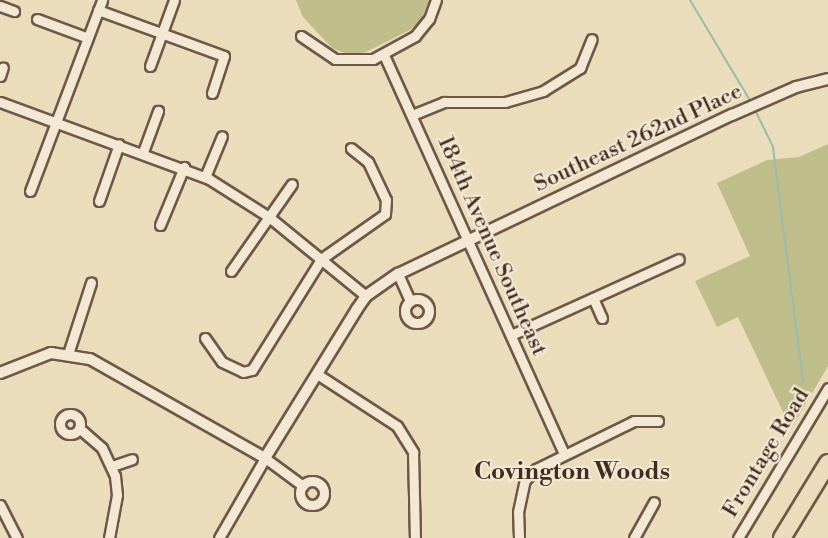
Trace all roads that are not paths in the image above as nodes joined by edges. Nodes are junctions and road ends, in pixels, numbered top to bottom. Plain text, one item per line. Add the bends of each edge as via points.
1 (102, 0) edge
2 (174, 0) edge
3 (436, 0) edge
4 (0, 6) edge
5 (98, 10) junction
6 (14, 11) dead end
7 (37, 19) dead end
8 (162, 33) junction
9 (301, 36) dead end
10 (88, 38) junction
11 (592, 39) dead end
12 (384, 55) junction
13 (150, 66) dead end
14 (828, 79) edge
15 (212, 93) dead end
16 (0, 102) edge
17 (158, 111) dead end
18 (412, 115) junction
19 (57, 122) junction
20 (222, 136) dead end
21 (119, 144) junction
22 (351, 148) dead end
23 (143, 152) junction
24 (184, 167) junction
25 (205, 177) junction
26 (292, 184) dead end
27 (30, 190) dead end
28 (99, 201) dead end
29 (269, 217) junction
30 (160, 225) dead end
31 (469, 241) junction
32 (321, 259) junction
33 (679, 259) dead end
34 (231, 271) dead end
35 (398, 274) junction
36 (91, 283) dead end
37 (366, 296) junction
38 (593, 298) junction
39 (410, 301) dead end
40 (602, 318) dead end
41 (511, 335) junction
42 (205, 338) dead end
43 (68, 354) junction
44 (0, 373) edge
45 (317, 374) junction
46 (828, 388) edge
47 (658, 421) dead end
48 (79, 428) dead end
49 (564, 453) junction
50 (265, 458) junction
51 (132, 459) dead end
52 (111, 466) junction
53 (827, 472) edge
54 (303, 486) dead end
55 (654, 502) dead end
56 (0, 505) edge
57 (17, 538) edge
58 (109, 538) edge
59 (219, 538) edge
60 (415, 538) edge
61 (519, 538) edge
62 (634, 538) edge
63 (738, 538) edge
64 (782, 538) edge
65 (796, 538) edge

1 - 5 street
2 - 8 street
3 - 12 street via 423,27
4 - 6 street
5 - 8 street
5 - 10 street
7 - 10 street
8 - 13 street
8 - 15 street via 224,56
9 - 12 street via 344,62
10 - 19 street
11 - 18 street via 580,68 550,88 505,102 444,102
12 - 18 street, 184th Avenue Southeast
14 - 31 street, Southeast 262nd Place via 796,87 731,115
16 - 19 street
17 - 23 street
18 - 31 street, 184th Avenue Southeast
19 - 21 street
19 - 27 street
20 - 25 street
21 - 23 street
21 - 28 street
22 - 32 street via 368,162 387,207 382,217
23 - 24 street
24 - 25 street
24 - 30 street
25 - 29 street
26 - 29 street
29 - 32 street
29 - 34 street
31 - 35 street, Southeast 262nd Place
31 - 41 street, 184th Avenue Southeast
32 - 37 street
32 - 42 street via 255,367 248,372 222,362
33 - 38 street
35 - 37 street, Southeast 262nd Place
35 - 39 street
36 - 43 street
37 - 45 street
38 - 40 street
38 - 41 street
41 - 49 street, 184th Avenue Southeast
43 - 44 street via 40,356
43 - 50 street via 108,367
45 - 50 street
45 - 60 street via 398,426 413,452
46 - 63 street, Frontage Road
47 - 49 street via 634,421
48 - 52 street via 102,448
49 - 61 street via 525,480 518,512
50 - 54 street
50 - 59 street
51 - 52 street
52 - 58 street via 117,495
53 - 64 highway
53 - 65 highway
55 - 62 street
56 - 57 street

